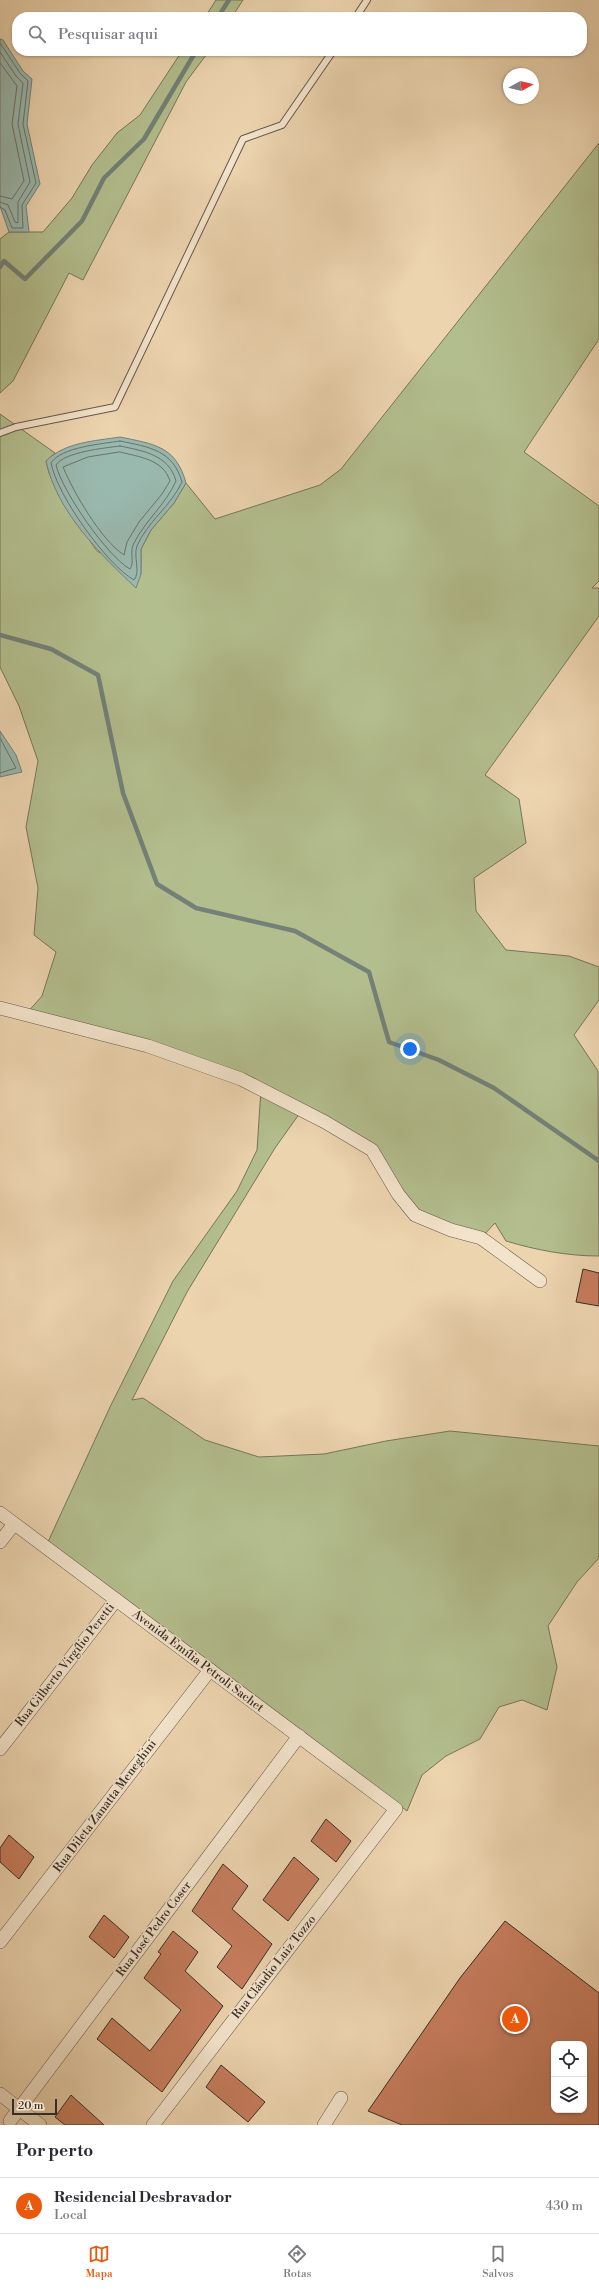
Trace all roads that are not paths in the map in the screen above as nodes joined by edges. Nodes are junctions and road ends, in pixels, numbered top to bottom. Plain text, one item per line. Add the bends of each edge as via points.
1 (367, 0) edge
2 (359, 12) edge
3 (330, 56) edge
4 (0, 433) edge
5 (0, 1008) edge
6 (540, 1280) dead end
7 (0, 1513) edge
8 (14, 1524) junction
9 (0, 1542) edge
10 (116, 1600) junction
11 (210, 1670) junction
12 (299, 1736) junction
13 (0, 1749) edge
14 (396, 1809) joint
15 (0, 1942) edge
16 (0, 2094) edge
17 (342, 2098) dead end
18 (19, 2109) junction
19 (9, 2120) edge
20 (40, 2125) edge
21 (153, 2125) edge
22 (324, 2125) edge

1 - 2 lane
3 - 4 lane via 282,125 243,139 115,407 16,427
5 - 6 street via 148,1046 241,1079 325,1122 372,1150 398,1194 415,1215 451,1230 481,1238
7 - 8 street, Avenida Emília Petroli Sachet
8 - 9 street
8 - 10 street, Avenida Emília Petroli Sachet
10 - 11 street, Avenida Emília Petroli Sachet
10 - 13 street, Rua Gilberto Virgílio Peretti
11 - 12 street, Avenida Emília Petroli Sachet
11 - 15 street, Rua Dileta Zanatta Meneghini
12 - 14 street, Avenida Emília Petroli Sachet
12 - 18 street, Rua José Pedro Coser
14 - 21 street, Rua Cláudio Luiz Tozzo
16 - 18 street
17 - 22 street
18 - 19 street, Rua José Pedro Coser
18 - 20 street

